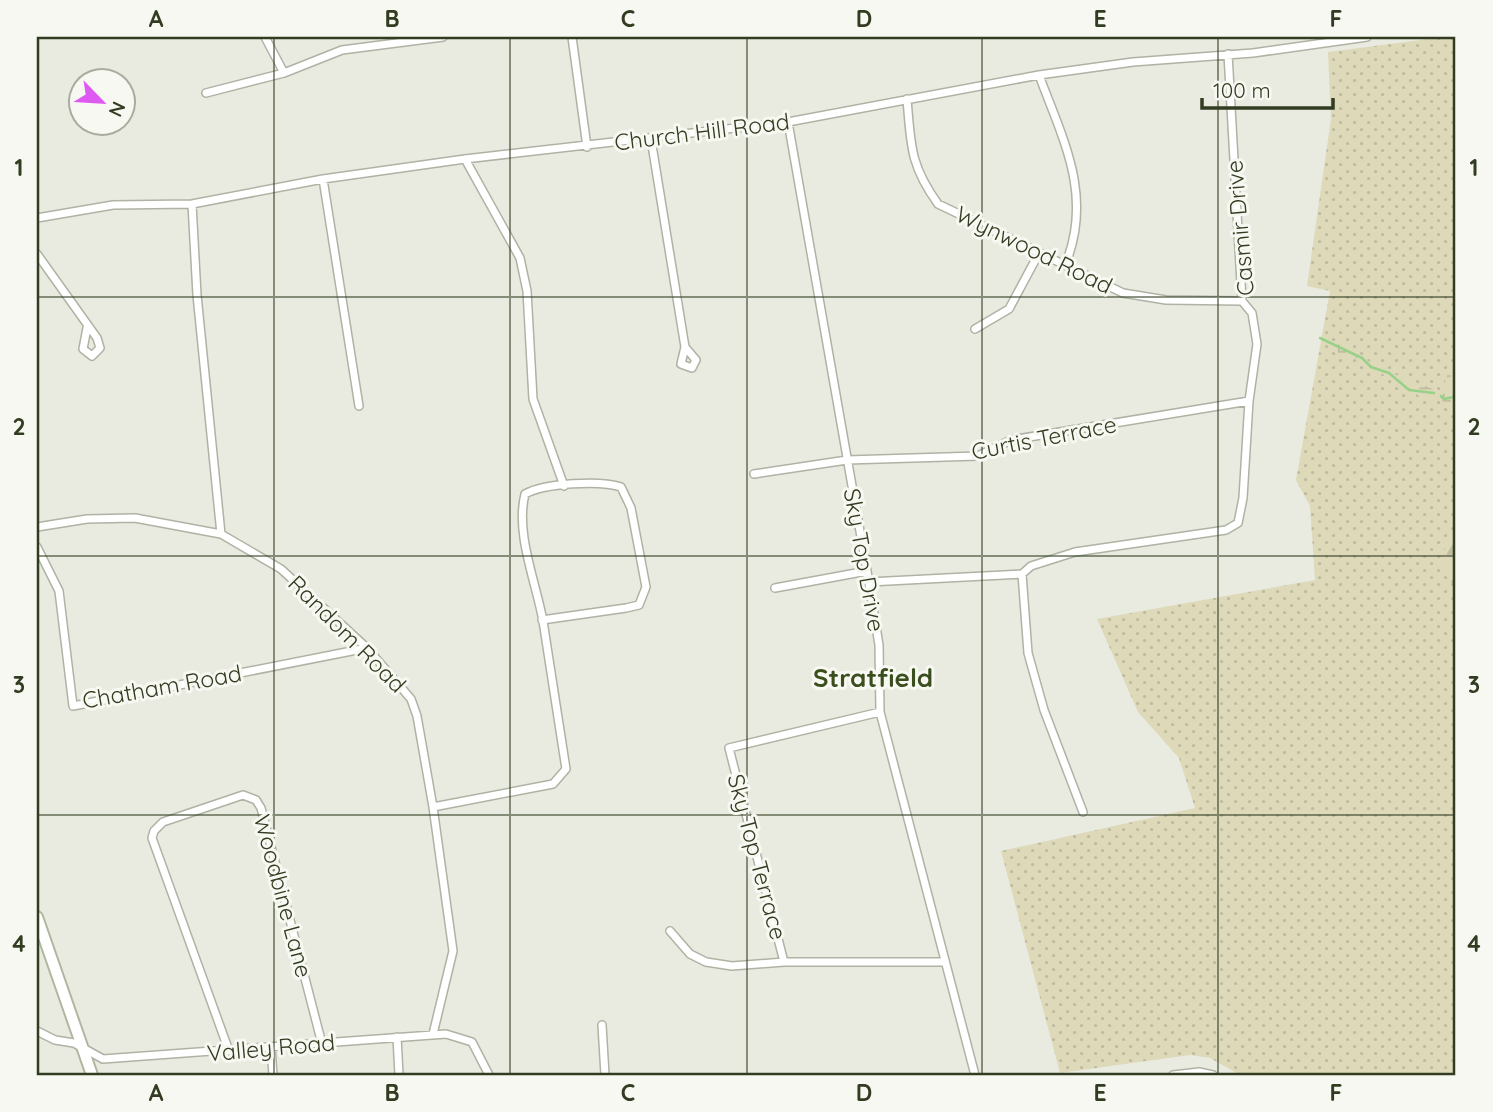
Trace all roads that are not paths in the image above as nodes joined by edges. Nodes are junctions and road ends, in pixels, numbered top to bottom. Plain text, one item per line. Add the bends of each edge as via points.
1 (265, 37) edge
2 (443, 37) edge
3 (572, 37) edge
4 (1367, 37) edge
5 (1228, 54) junction
6 (284, 73) junction
7 (1039, 75) junction
8 (206, 93) dead end
9 (907, 99) junction
10 (788, 122) junction
11 (652, 139) junction
12 (587, 147) junction
13 (465, 159) junction
14 (323, 179) junction
15 (192, 204) junction
16 (37, 218) edge
17 (1038, 253) junction
18 (37, 254) edge
19 (1066, 262) junction
20 (1242, 301) junction
21 (87, 328) dead end
22 (975, 329) dead end
23 (685, 347) dead end
24 (1249, 401) junction
25 (359, 405) dead end
26 (847, 460) junction
27 (754, 474) dead end
28 (564, 486) junction
29 (37, 527) edge
30 (221, 534) junction
31 (37, 547) edge
32 (867, 571) junction
33 (1022, 574) junction
34 (869, 582) junction
35 (775, 588) dead end
36 (542, 620) junction
37 (367, 648) junction
38 (880, 712) junction
39 (433, 807) junction
40 (1083, 812) dead end
41 (37, 920) edge
42 (670, 931) dead end
43 (784, 961) junction
44 (944, 962) junction
45 (602, 1025) dead end
46 (37, 1031) edge
47 (433, 1034) junction
48 (397, 1037) junction
49 (322, 1044) junction
50 (271, 1048) junction
51 (84, 1049) junction
52 (229, 1051) junction
53 (92, 1075) edge
54 (273, 1075) edge
55 (399, 1075) edge
56 (489, 1075) edge
57 (605, 1075) edge
58 (975, 1075) edge
59 (1174, 1075) edge
60 (1213, 1075) edge

1 - 6 street
2 - 6 street via 342,50
3 - 12 street
4 - 5 street, Church Hill Road
5 - 7 street, Church Hill Road
5 - 20 street, Casmir Drive
6 - 8 street
7 - 9 street, Church Hill Road
7 - 19 street via 1076,183 1077,234
9 - 10 street, Church Hill Road
9 - 17 street, Wynwood Road via 919,177 938,204
10 - 11 street, Church Hill Road
10 - 26 street, Sky Top Drive
11 - 12 street, Church Hill Road
11 - 23 street
12 - 13 street, Church Hill Road
13 - 14 street, Church Hill Road
13 - 28 street via 520,258 527,291 533,399
14 - 15 street, Church Hill Road
14 - 25 street
15 - 16 street, Church Hill Road via 113,205
15 - 30 street
17 - 19 street, Wynwood Road
17 - 22 street via 1009,309
18 - 21 street via 71,298
19 - 20 street, Wynwood Road via 1123,293 1166,300
20 - 24 street, Casmir Drive via 1252,313 1257,344
24 - 26 street, Curtis Terrace via 1011,440 978,456
24 - 33 street, Casmir Drive via 1238,523 1226,530 1075,552 1031,566
26 - 27 street, Curtis Terrace
26 - 32 street, Sky Top Drive
28 - 36 street via 535,489 525,494 523,504 522,522
28 - 36 street via 611,483 621,487 631,508 646,587 639,605
29 - 30 street, Random Road via 135,518
30 - 37 street, Random Road via 281,569
31 - 37 street, Chatham Road via 59,591 73,706
32 - 34 street, Sky Top Drive
32 - 35 street
33 - 34 street
33 - 40 street via 1028,653 1044,710
34 - 38 street, Sky Top Drive via 878,645
36 - 39 street via 566,769 553,785
37 - 39 street, Random Road via 415,706
38 - 43 street, Sky Top Terrace via 729,748
38 - 44 street, Sky Top Drive
39 - 47 street, Random Road via 453,951
41 - 51 main road
42 - 43 street via 690,954 706,962 732,966
43 - 44 street, Sky Top Terrace
44 - 58 street, Sky Top Drive
45 - 57 street
46 - 51 street, Valley Road
47 - 48 street, Valley Road
47 - 56 street, Valley Road via 458,1035 472,1042
48 - 49 street, Valley Road
48 - 55 street
49 - 50 street, Valley Road
49 - 52 street, Woodbine Lane via 261,808 256,800 243,795 163,822 152,838
50 - 52 street, Valley Road
50 - 54 street
51 - 52 street, Valley Road via 103,1059
51 - 53 main road
59 - 60 street

